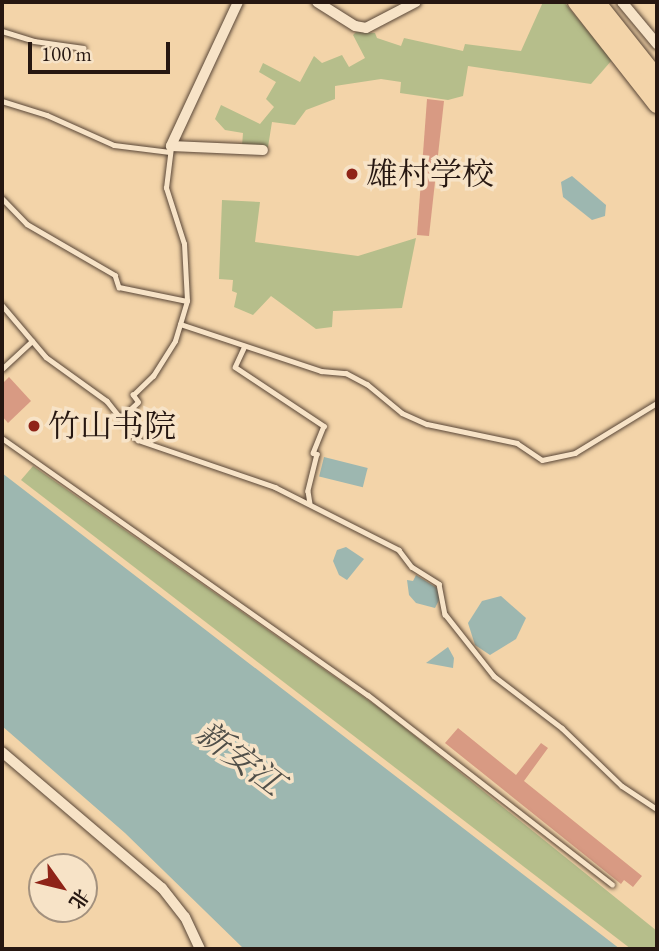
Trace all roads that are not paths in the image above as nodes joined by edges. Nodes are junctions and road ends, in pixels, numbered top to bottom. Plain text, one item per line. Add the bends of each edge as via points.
1 (238, 2) edge
2 (317, 2) edge
3 (416, 2) edge
4 (577, 2) edge
5 (596, 2) edge
6 (622, 2) edge
7 (2, 31) edge
8 (657, 44) edge
9 (84, 48) dead end
10 (657, 79) edge
11 (2, 102) edge
12 (657, 104) edge
13 (170, 149) junction
14 (263, 150) dead end
15 (2, 198) edge
16 (187, 300) junction
17 (2, 305) edge
18 (180, 324) junction
19 (32, 341) junction
20 (245, 346) junction
21 (2, 369) edge
22 (657, 403) edge
23 (121, 418) junction
24 (2, 438) edge
25 (310, 503) junction
26 (2, 752) edge
27 (657, 809) edge
28 (612, 884) dead end
29 (200, 949) edge

1 - 13 street
2 - 3 street via 366,28
4 - 12 highway
5 - 10 highway
6 - 8 street
7 - 9 lane
11 - 13 lane via 114,145
13 - 14 street
13 - 16 lane via 166,188 184,244
15 - 16 lane via 27,224 115,275 119,287
16 - 18 lane
17 - 19 lane
18 - 20 lane
18 - 23 lane via 153,376 133,395 138,402
19 - 21 lane
19 - 23 lane via 46,357 107,401
20 - 22 lane via 321,371 346,373 427,424 517,443 542,460 575,453
20 - 25 lane via 235,367 324,426 313,453 317,454 308,491
23 - 25 lane via 138,440
24 - 28 lane via 368,695
25 - 27 lane via 399,550 412,567 437,581 445,614 494,676 562,728 622,786
26 - 29 street via 162,888 185,917

